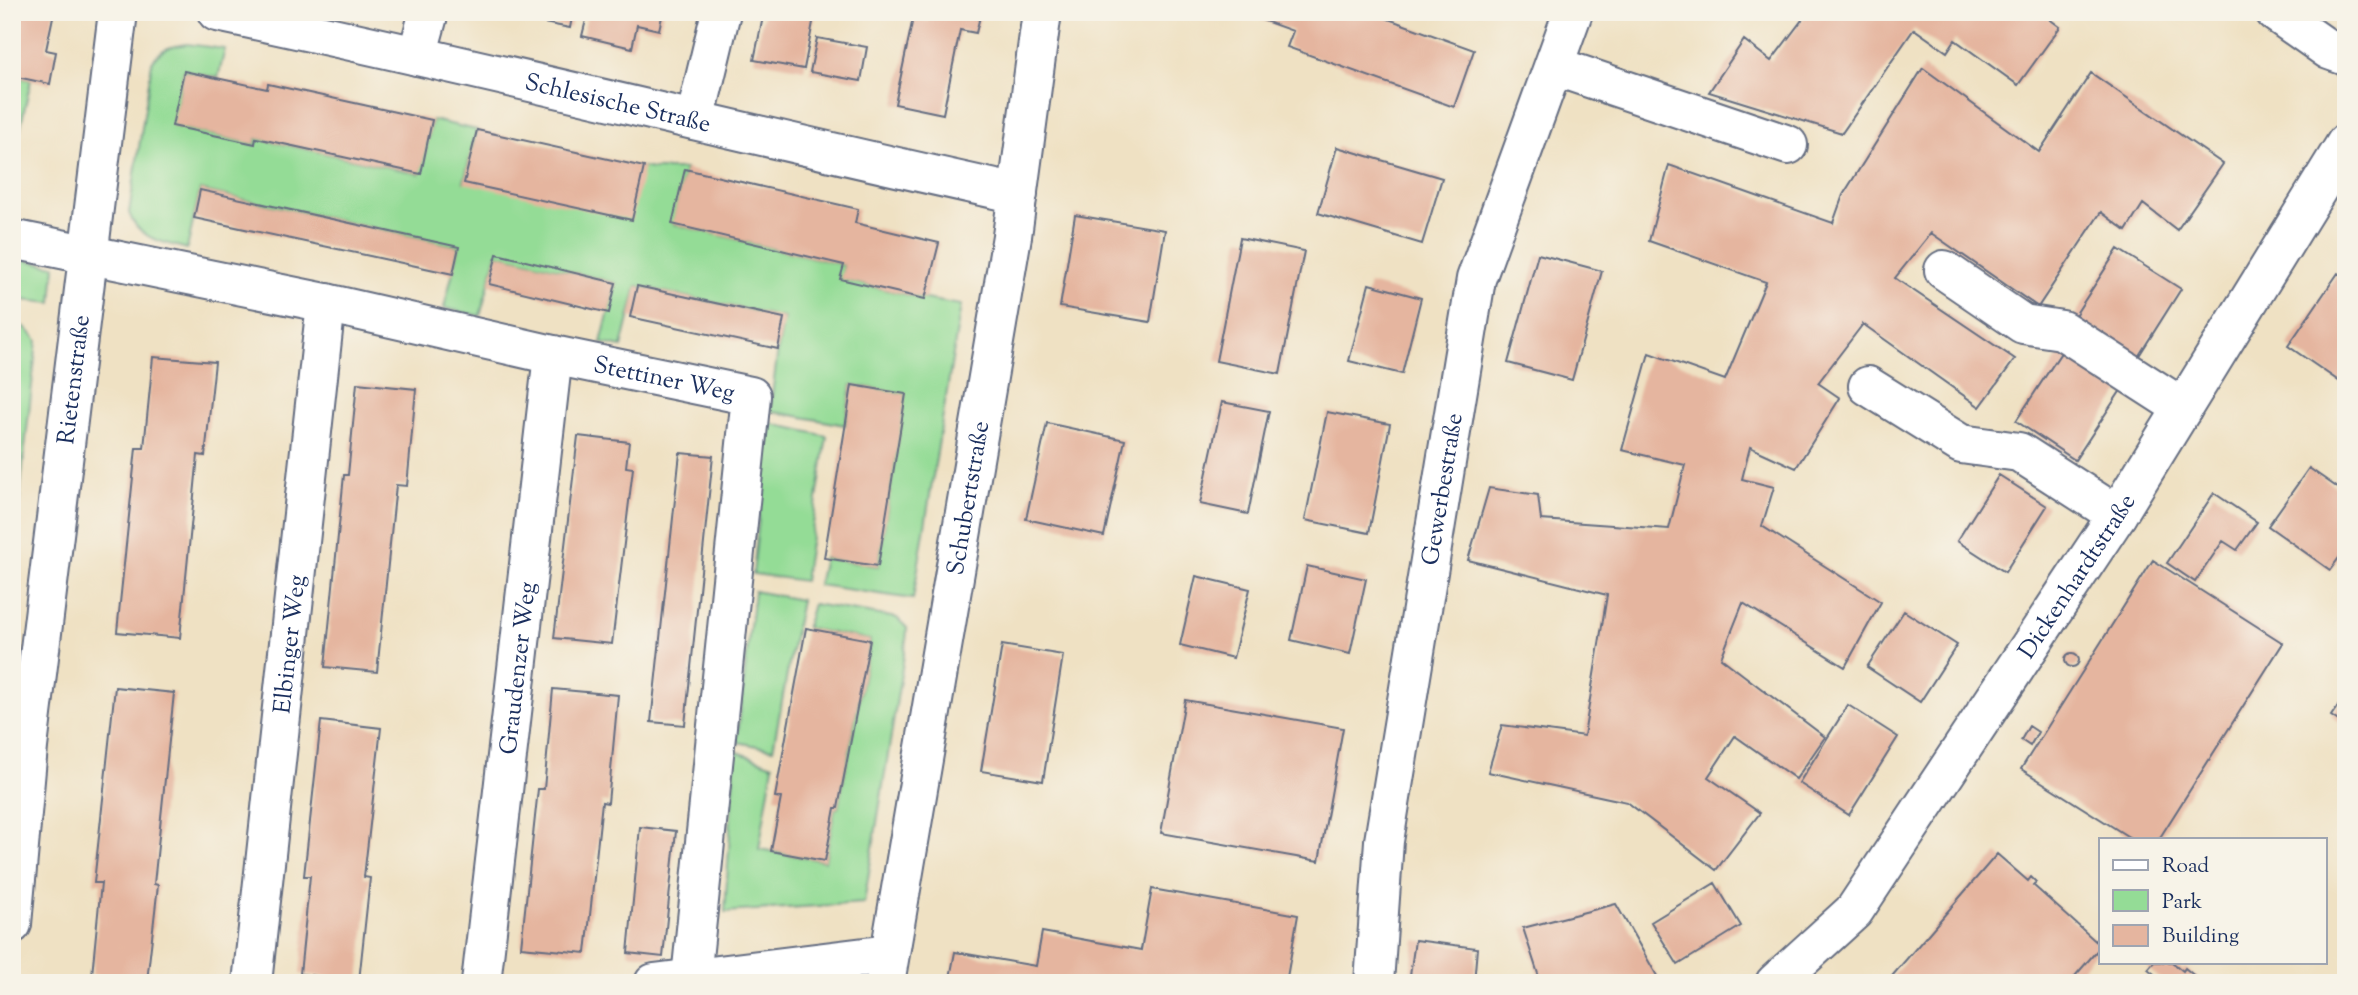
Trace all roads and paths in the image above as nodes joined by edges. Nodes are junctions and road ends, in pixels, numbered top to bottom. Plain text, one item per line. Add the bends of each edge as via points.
1 (118, 12) edge
2 (217, 12) edge
3 (429, 12) edge
4 (721, 12) edge
5 (1042, 12) edge
6 (1573, 12) edge
7 (2275, 12) edge
8 (417, 56) junction
9 (2346, 56) edge
10 (1554, 66) junction
11 (695, 120) junction
12 (2346, 143) edge
13 (1788, 145) dead end
14 (1018, 194) junction
15 (12, 239) edge
16 (89, 256) junction
17 (1944, 270) dead end
18 (326, 303) junction
19 (554, 355) junction
20 (1868, 386) dead end
21 (2183, 408) junction
22 (2117, 514) junction
23 (20, 747) edge
24 (12, 924) edge
25 (887, 969) edge
26 (691, 978) junction
27 (252, 983) edge
28 (481, 983) edge
29 (654, 983) edge
30 (1374, 983) edge
31 (1775, 983) edge

1 - 16 street, Rietenstraße
2 - 8 street, Schlesische Straße
3 - 8 street
4 - 11 street
5 - 14 street, Schubertstraße
6 - 10 street, Gewerbestraße
7 - 9 street via 2329,50
8 - 11 street, Schlesische Straße
10 - 13 street
10 - 30 street, Gewerbestraße via 1476,279 1384,841
11 - 14 street, Schlesische Straße
12 - 21 street, Dickenhardtstraße
14 - 25 street, Schubertstraße
15 - 16 street, Stettiner Weg
16 - 18 street, Stettiner Weg
16 - 23 street, Rietenstraße
17 - 21 street via 2023,324 2062,330
18 - 19 street, Stettiner Weg
18 - 27 street, Elbinger Weg
19 - 26 street, Stettiner Weg via 751,396
19 - 28 street, Graudenzer Weg
20 - 22 street via 1961,444 2019,452
21 - 22 street, Dickenhardtstraße
22 - 31 street, Dickenhardtstraße via 1854,911
23 - 24 street, Rietenstraße
25 - 26 street
26 - 29 street

